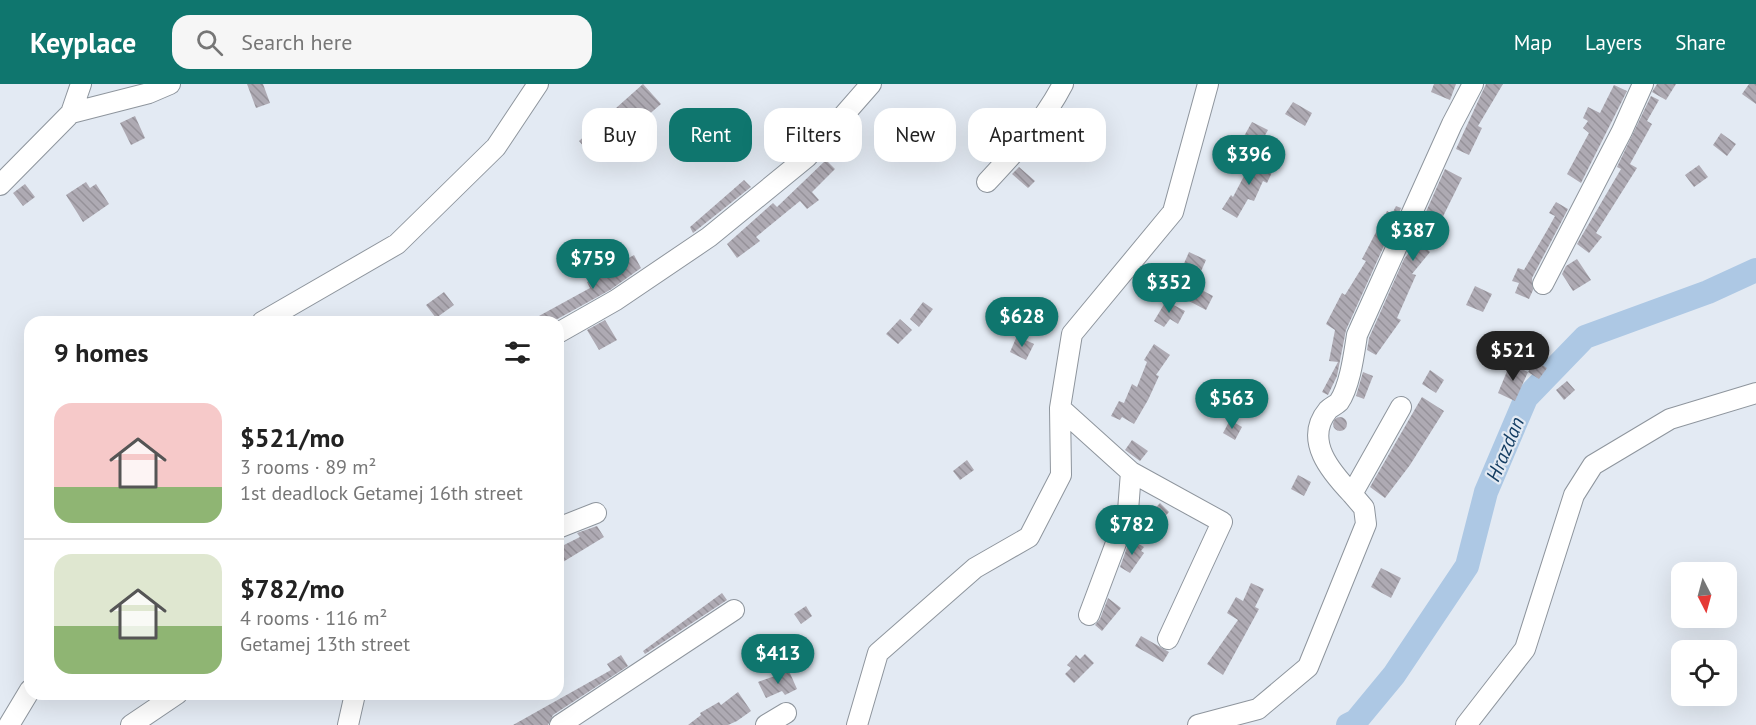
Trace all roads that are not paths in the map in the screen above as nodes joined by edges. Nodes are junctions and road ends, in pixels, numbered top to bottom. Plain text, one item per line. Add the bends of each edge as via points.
1 (81, 84) edge
2 (170, 84) edge
3 (538, 84) edge
4 (871, 84) edge
5 (1063, 84) edge
6 (1208, 84) edge
7 (1473, 84) edge
8 (1643, 84) edge
9 (71, 113) junction
10 (987, 182) dead end
11 (0, 185) edge
12 (1543, 284) dead end
13 (272, 316) edge
14 (564, 330) edge
15 (1756, 393) edge
16 (1401, 407) dead end
17 (1060, 408) junction
18 (1131, 472) junction
19 (1352, 494) junction
20 (596, 513) dead end
21 (564, 526) edge
22 (734, 610) dead end
23 (1089, 615) dead end
24 (1168, 639) dead end
25 (24, 700) edge
26 (168, 700) edge
27 (354, 700) edge
28 (786, 713) dead end
29 (9, 725) edge
30 (131, 725) edge
31 (348, 725) edge
32 (560, 725) edge
33 (766, 725) edge
34 (857, 725) edge
35 (1197, 725) edge
36 (1466, 725) edge

1 - 9 street
2 - 9 street
3 - 13 street via 496,147 397,244
4 - 14 street via 807,157 709,237
5 - 10 street via 1025,141
6 - 17 street via 1173,212 1072,334
7 - 19 street via 1358,335 1339,402 1327,411 1318,433 1322,454
8 - 12 street
9 - 11 street
15 - 36 street via 1670,419 1593,465 1574,495 1525,648
16 - 19 street
17 - 18 street
17 - 34 street via 1061,475 1029,537 975,568 878,653
18 - 23 street via 1128,511
18 - 24 street via 1222,522
19 - 35 street via 1364,508 1366,524 1308,667 1258,710
20 - 21 street
22 - 32 street
25 - 29 street
26 - 30 street
27 - 31 street
28 - 33 street

